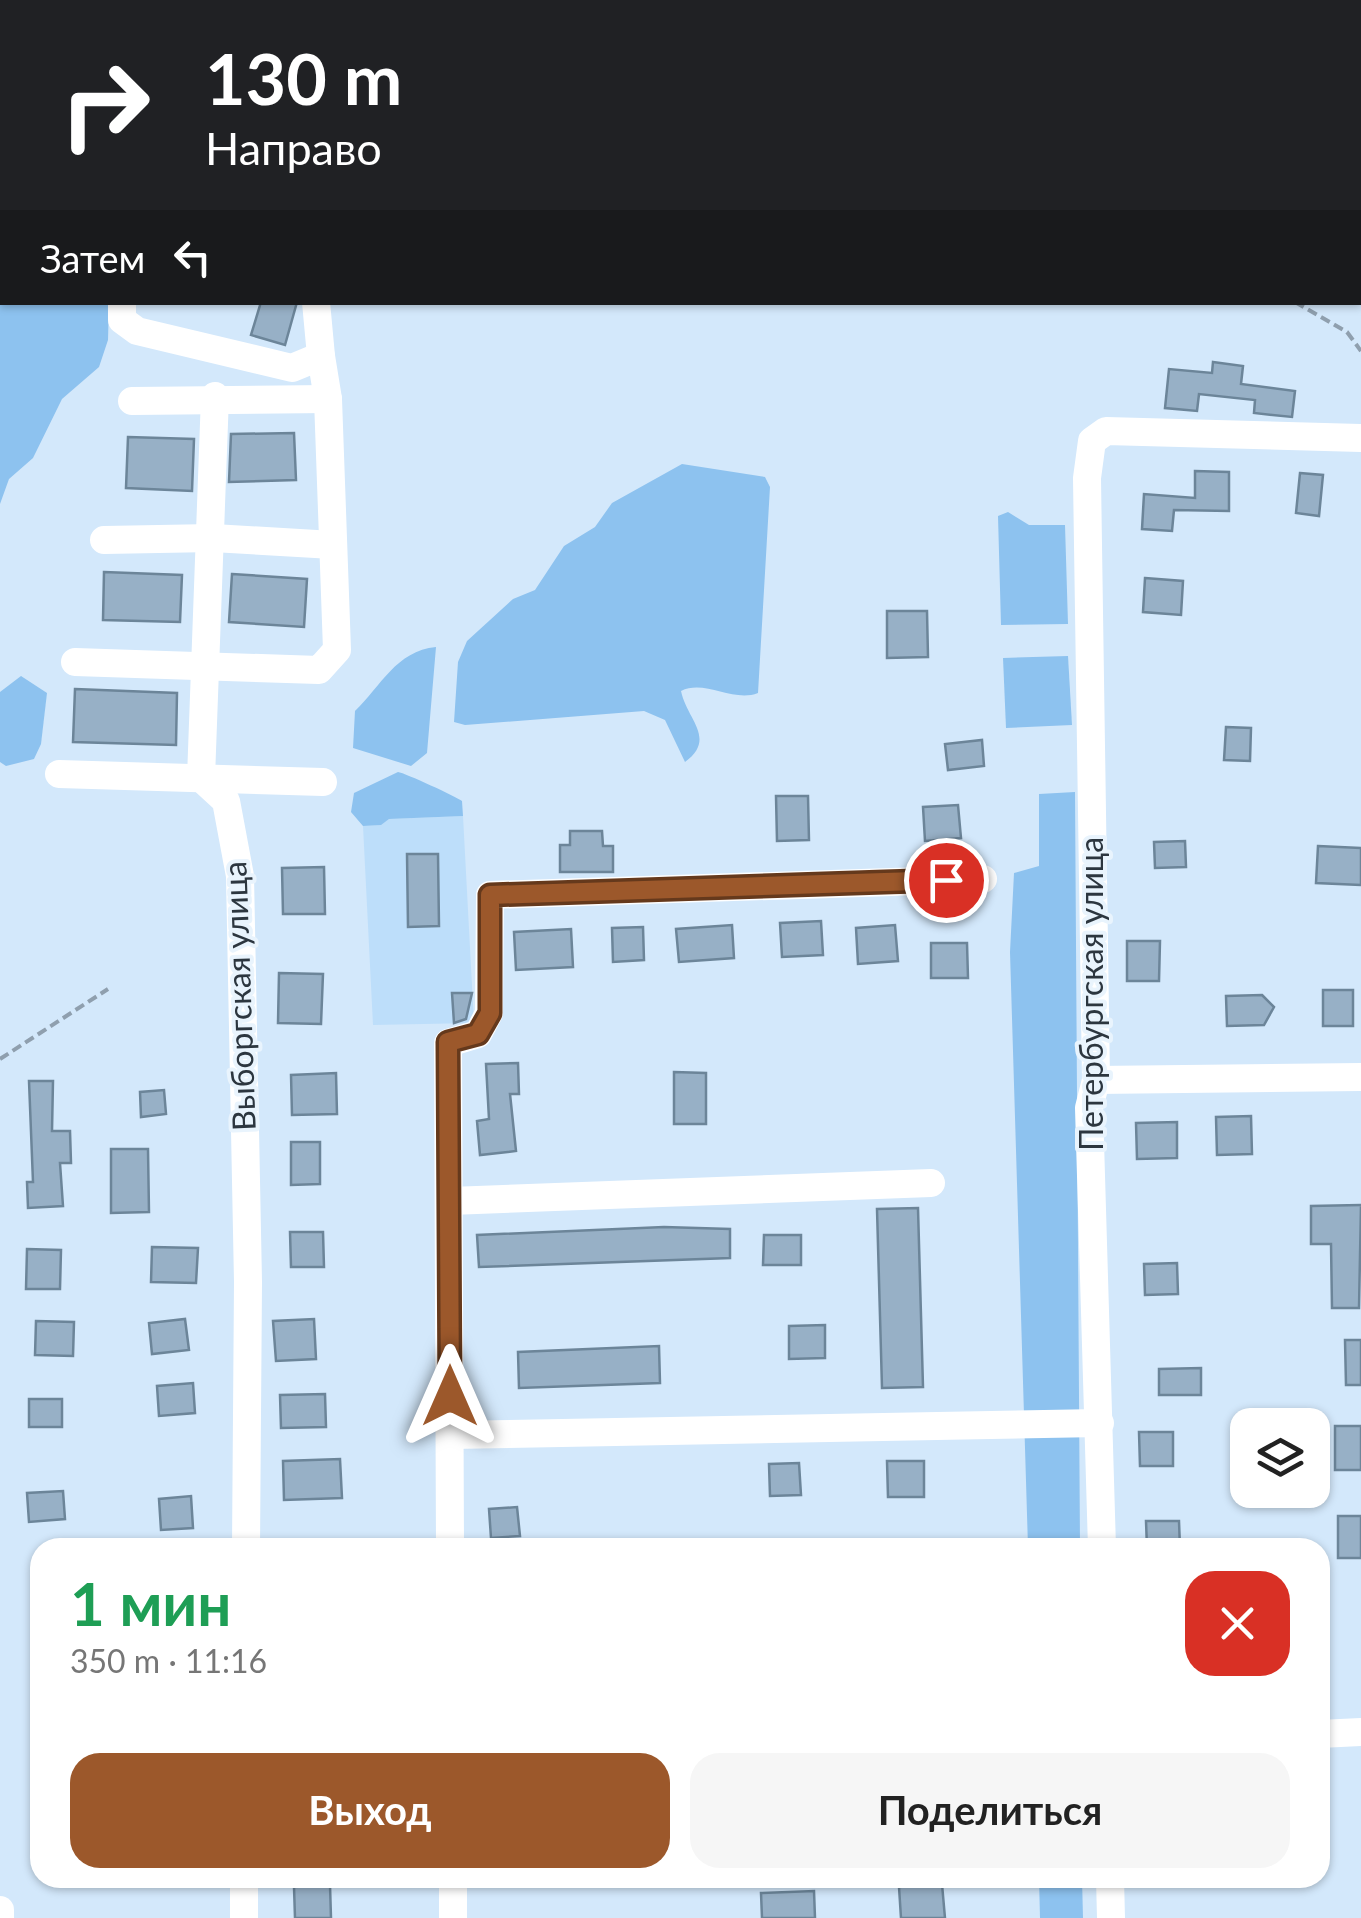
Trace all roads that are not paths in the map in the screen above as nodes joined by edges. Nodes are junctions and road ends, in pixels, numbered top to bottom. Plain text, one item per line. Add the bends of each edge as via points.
1 (122, 305) edge
2 (316, 305) edge
3 (321, 356) junction
4 (216, 396) junction
5 (328, 398) junction
6 (132, 400) dead end
7 (1361, 438) edge
8 (213, 538) junction
9 (104, 540) dead end
10 (333, 545) junction
11 (75, 662) dead end
12 (206, 666) junction
13 (59, 774) dead end
14 (200, 778) junction
15 (323, 782) dead end
16 (983, 879) dead end
17 (1361, 1077) edge
18 (1096, 1080) junction
19 (931, 1183) dead end
20 (450, 1200) junction
21 (1100, 1422) junction
22 (450, 1436) junction
23 (246, 1538) edge
24 (450, 1538) edge
25 (1102, 1538) edge
26 (1361, 1732) edge
27 (1330, 1734) edge
28 (244, 1888) edge
29 (453, 1888) edge
30 (1110, 1888) edge
31 (0, 1910) edge
32 (0, 1918) edge
33 (244, 1918) edge
34 (453, 1918) edge
35 (1111, 1918) edge

1 - 3 street via 122,320 137,330 292,368
2 - 3 street
3 - 5 street
4 - 5 street
4 - 6 street
4 - 8 street
5 - 10 street
7 - 18 street, Петербургская улица via 1106,431 1092,442 1087,478
8 - 9 street
8 - 10 street
8 - 12 street
10 - 12 street via 337,650 319,670
11 - 12 street
12 - 14 street
13 - 14 street
14 - 15 street
14 - 23 street, Выборгская улица via 226,801 240,876
16 - 20 street via 490,895 490,1013 478,1034 448,1042
17 - 18 street
18 - 21 street, Петербургская улица via 1089,1108
19 - 20 street
20 - 22 street
21 - 22 street
21 - 25 street, Петербургская улица
22 - 24 street
26 - 27 street
28 - 33 street
29 - 34 street
30 - 35 street
31 - 32 street

